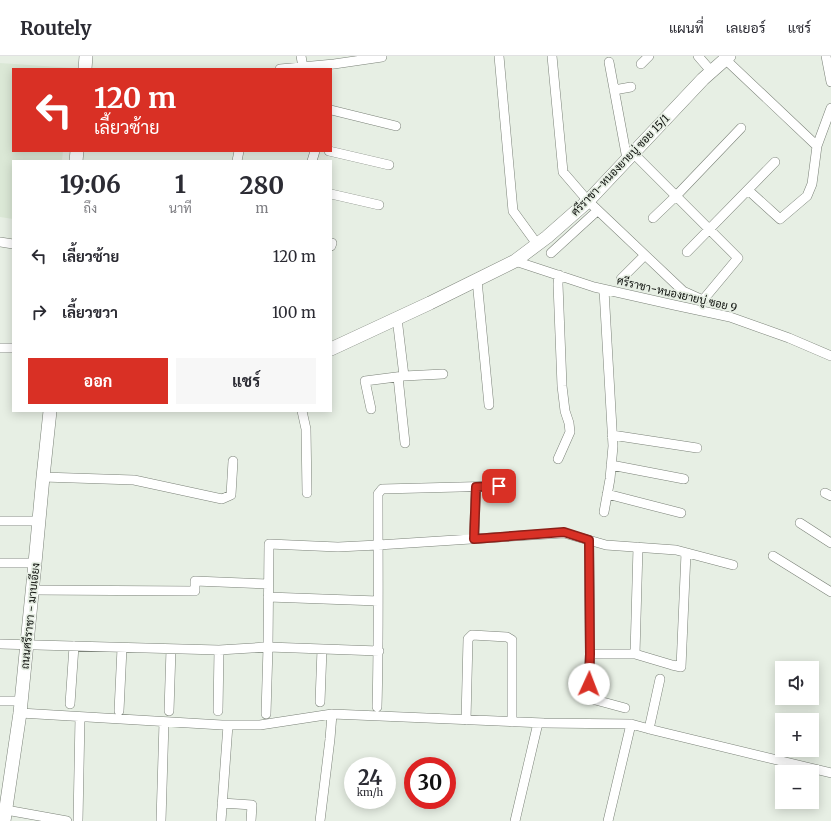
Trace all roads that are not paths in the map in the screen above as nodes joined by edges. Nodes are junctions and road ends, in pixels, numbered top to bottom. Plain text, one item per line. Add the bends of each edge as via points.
1 (86, 56) edge
2 (301, 56) edge
3 (382, 56) edge
4 (499, 56) edge
5 (552, 56) edge
6 (649, 56) edge
7 (698, 56) edge
8 (826, 56) edge
9 (727, 58) edge
10 (608, 62) dead end
11 (641, 64) dead end
12 (303, 67) junction
13 (85, 68) edge
14 (292, 68) edge
15 (711, 71) junction
16 (831, 82) edge
17 (631, 86) dead end
18 (614, 90) junction
19 (831, 108) edge
20 (332, 110) edge
21 (396, 126) dead end
22 (741, 128) dead end
23 (817, 146) junction
24 (332, 152) edge
25 (630, 156) junction
26 (775, 162) dead end
27 (390, 165) dead end
28 (748, 190) junction
29 (332, 194) edge
30 (676, 196) junction
31 (588, 202) junction
32 (379, 205) dead end
33 (597, 211) junction
34 (653, 218) dead end
35 (709, 229) junction
36 (0, 242) edge
37 (12, 244) edge
38 (537, 244) junction
39 (687, 252) dead end
40 (551, 253) dead end
41 (645, 255) junction
42 (516, 261) junction
43 (559, 275) junction
44 (621, 279) dead end
45 (477, 280) junction
46 (604, 290) junction
47 (398, 318) junction
48 (0, 348) edge
49 (12, 348) edge
50 (332, 349) edge
51 (831, 356) edge
52 (443, 374) dead end
53 (401, 376) junction
54 (489, 405) dead end
55 (370, 409) dead end
56 (50, 412) edge
57 (302, 412) edge
58 (612, 435) junction
59 (405, 443) dead end
60 (697, 448) dead end
61 (558, 459) dead end
62 (233, 461) dead end
63 (611, 465) junction
64 (43, 477) junction
65 (684, 479) dead end
66 (499, 486) dead end
67 (476, 487) junction
68 (307, 493) dead end
69 (608, 494) junction
70 (604, 512) dead end
71 (681, 513) dead end
72 (0, 521) edge
73 (39, 521) junction
74 (800, 523) dead end
75 (474, 539) junction
76 (589, 540) junction
77 (831, 543) edge
78 (378, 546) junction
79 (638, 547) junction
80 (686, 552) junction
81 (773, 556) dead end
82 (0, 563) edge
83 (35, 563) junction
84 (733, 565) dead end
85 (268, 584) junction
86 (32, 590) junction
87 (831, 592) edge
88 (268, 597) junction
89 (378, 601) junction
90 (0, 644) edge
91 (27, 644) junction
92 (74, 646) junction
93 (268, 647) junction
94 (122, 648) junction
95 (171, 649) junction
96 (219, 650) junction
97 (322, 650) junction
98 (379, 651) junction
99 (590, 654) junction
100 (635, 654) junction
101 (660, 679) dead end
102 (0, 701) edge
103 (320, 702) dead end
104 (70, 704) dead end
105 (20, 707) junction
106 (377, 707) dead end
107 (625, 708) dead end
108 (119, 711) dead end
109 (169, 711) dead end
110 (218, 711) dead end
111 (266, 714) dead end
112 (332, 714) junction
113 (80, 717) junction
114 (466, 720) junction
115 (164, 722) junction
116 (512, 722) junction
117 (538, 723) junction
118 (631, 724) junction
119 (228, 725) junction
120 (649, 729) junction
121 (831, 772) edge
122 (222, 803) junction
123 (5, 815) edge
124 (66, 821) edge
125 (78, 821) edge
126 (161, 821) edge
127 (221, 821) edge
128 (251, 821) edge
129 (320, 821) edge
130 (515, 821) edge
131 (608, 821) edge

1 - 13 street
2 - 12 street
3 - 12 street
4 - 38 street via 513,211
5 - 31 street via 563,172
6 - 11 street
7 - 15 street
8 - 16 street
9 - 15 street, ศรีราชา-หนองยายบู่ ซอย 15/1
9 - 23 street
10 - 18 street
12 - 14 street
15 - 25 street, ศรีราชา-หนองยายบู่ ซอย 15/1
17 - 18 street
18 - 25 street
19 - 23 street
20 - 21 street
22 - 30 street
23 - 28 street via 812,184 807,196 780,219
24 - 27 street
25 - 30 street
25 - 31 street, ศรีราชา-หนองยายบู่ ซอย 15/1
26 - 28 street
28 - 35 street
29 - 32 street
30 - 34 street
30 - 35 street
31 - 33 street
31 - 38 street, ศรีราชา-หนองยายบู่ ซอย 15/1
33 - 40 street
33 - 41 street
35 - 39 street
35 - 41 street via 738,258 703,300 683,292
36 - 37 street
38 - 42 street, ศรีราชา-หนองยายบู่ ซอย 15/1
41 - 44 street
42 - 43 street, ศรีราชา-หนองยายบู่ ซอย 9
42 - 45 street, ศรีราชา-หนองยายบู่ ซอย 15/1
43 - 46 street, ศรีราชา-หนองยายบู่ ซอย 9
43 - 61 street via 562,386 570,432
45 - 47 street, ศรีราชา-หนองยายบู่ ซอย 15/1
45 - 54 street
46 - 51 street, ศรีราชา-หนองยายบู่ ซอย 9 via 730,317
46 - 58 street
47 - 50 street, ศรีราชา-หนองยายบู่ ซอย 15/1
47 - 53 street
48 - 49 street
52 - 53 street
53 - 55 street via 365,382
53 - 59 street
56 - 64 street, ถนนศรีราชา - มาบเอียง
57 - 68 street via 306,429
58 - 60 street
58 - 63 street
62 - 64 street via 231,495 222,499 134,480
63 - 65 street
63 - 69 street
64 - 73 street, ถนนศรีราชา - มาบเอียง
66 - 67 street
67 - 75 street
67 - 78 street via 382,488 378,494
69 - 70 street
69 - 71 street
72 - 73 street
73 - 83 street, ถนนศรีราชา - มาบเอียง
74 - 77 street
75 - 76 street via 564,532
75 - 78 street
76 - 79 street via 606,545
76 - 99 street
78 - 85 street via 269,544
78 - 89 street
79 - 80 street
79 - 100 street
80 - 84 street
80 - 100 street via 681,667
81 - 87 street
82 - 83 street
83 - 86 street, ถนนศรีราชา - มาบเอียง
85 - 86 street via 195,582 195,591
85 - 88 street
86 - 91 street, ถนนศรีราชา - มาบเอียง
88 - 89 street
88 - 93 street
89 - 98 street
90 - 91 street
91 - 92 street
91 - 105 street, ถนนศรีราชา - มาบเอียง
92 - 94 street
92 - 104 street
93 - 96 street
93 - 97 street
93 - 111 street
94 - 95 street
94 - 108 street
95 - 96 street
95 - 109 street
96 - 110 street
97 - 98 street
97 - 103 street
98 - 106 street
99 - 100 street
99 - 107 street via 588,698
101 - 120 street
102 - 105 street
105 - 113 street
105 - 123 street, ถนนศรีราชา - มาบเอียง
112 - 114 street
112 - 119 street via 260,725
112 - 129 street
113 - 115 street
113 - 125 street
114 - 116 street
114 - 116 street via 468,639 472,635 507,637 512,640
115 - 119 street
115 - 126 street
116 - 117 street
117 - 118 street
117 - 130 street
118 - 120 street
118 - 131 street
119 - 122 street
120 - 121 street
122 - 127 street
122 - 128 street via 252,805
123 - 124 street

